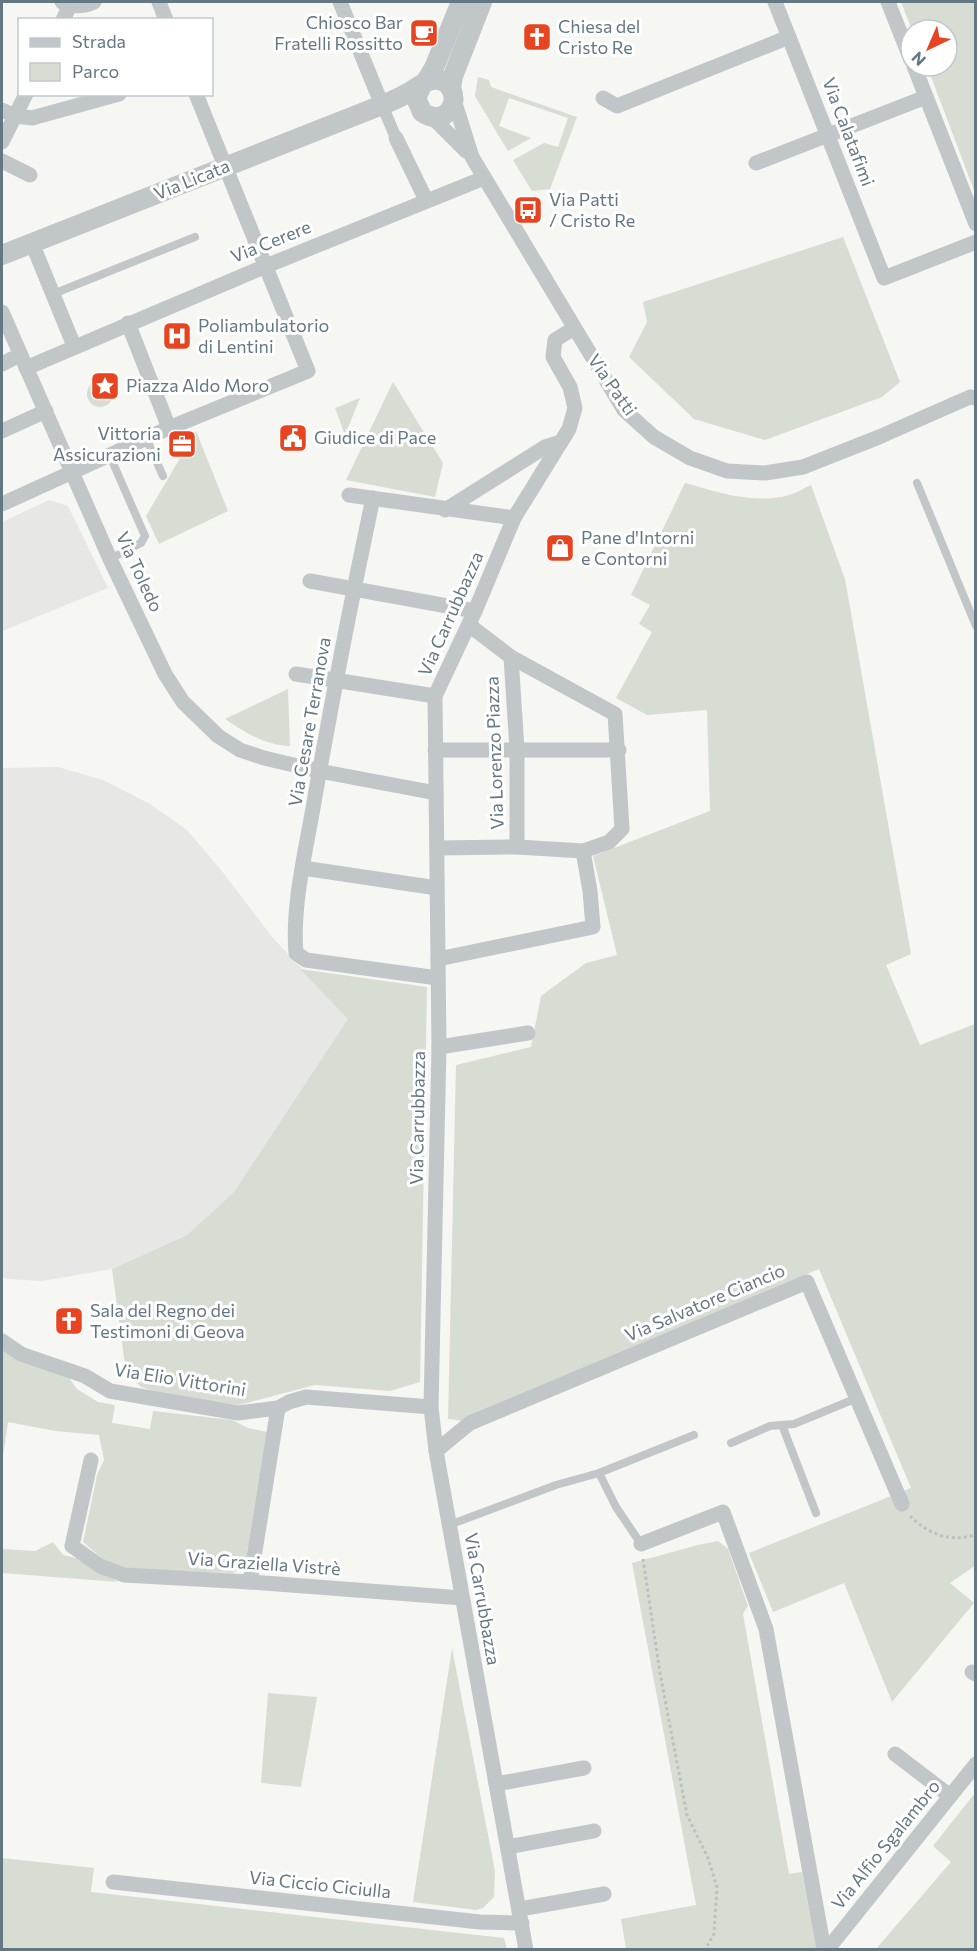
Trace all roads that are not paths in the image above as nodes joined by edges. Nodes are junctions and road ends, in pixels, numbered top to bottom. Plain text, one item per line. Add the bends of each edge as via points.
1 (94, 2) edge
2 (159, 2) edge
3 (340, 2) edge
4 (460, 2) edge
5 (482, 2) edge
6 (775, 2) edge
7 (888, 2) edge
8 (66, 3) edge
9 (63, 18) edge
10 (165, 18) edge
11 (899, 30) edge
12 (789, 37) junction
13 (919, 78) edge
14 (424, 83) junction
15 (453, 95) junction
16 (24, 96) edge
17 (112, 96) edge
18 (197, 96) edge
19 (926, 97) junction
20 (603, 98) dead end
21 (382, 105) junction
22 (8, 113) edge
23 (425, 113) junction
24 (828, 135) junction
25 (396, 138) joint
26 (2, 142) edge
27 (472, 158) junction
28 (2, 161) edge
29 (756, 163) dead end
30 (226, 167) junction
31 (30, 175) dead end
32 (484, 178) junction
33 (426, 200) junction
34 (975, 224) edge
35 (195, 237) dead end
36 (975, 242) edge
37 (32, 243) junction
38 (2, 255) edge
39 (266, 266) junction
40 (53, 294) junction
41 (2, 312) edge
42 (128, 323) junction
43 (574, 328) junction
44 (74, 346) junction
45 (23, 361) junction
46 (2, 364) edge
47 (975, 398) edge
48 (45, 411) junction
49 (169, 428) junction
50 (2, 431) edge
51 (146, 438) junction
52 (561, 442) junction
53 (109, 454) junction
54 (72, 471) junction
55 (163, 476) dead end
56 (917, 483) dead end
57 (349, 495) dead end
58 (373, 498) junction
59 (2, 504) edge
60 (445, 510) junction
61 (514, 518) junction
62 (110, 559) junction
63 (310, 581) dead end
64 (354, 589) junction
65 (472, 618) junction
66 (975, 626) edge
67 (511, 657) junction
68 (296, 674) dead end
69 (337, 681) junction
70 (435, 696) junction
71 (517, 749) junction
72 (435, 750) junction
73 (619, 750) junction
74 (319, 771) junction
75 (436, 793) junction
76 (517, 847) junction
77 (437, 848) junction
78 (583, 852) junction
79 (303, 868) junction
80 (437, 888) junction
81 (438, 959) junction
82 (438, 978) junction
83 (528, 1033) dead end
84 (439, 1047) junction
85 (2, 1341) edge
86 (857, 1398) junction
87 (432, 1407) junction
88 (278, 1408) junction
89 (782, 1425) junction
90 (694, 1435) dead end
91 (731, 1443) dead end
92 (436, 1451) junction
93 (91, 1460) dead end
94 (599, 1473) junction
95 (902, 1504) road end
96 (816, 1513) dead end
97 (448, 1525) junction
98 (641, 1544) joint
99 (250, 1582) junction
100 (462, 1598) junction
101 (895, 1754) dead end
102 (975, 1764) edge
103 (585, 1768) dead end
104 (496, 1784) junction
105 (950, 1796) junction
106 (594, 1831) dead end
107 (508, 1847) junction
108 (113, 1882) dead end
109 (604, 1894) dead end
110 (521, 1916) junction
111 (526, 1950) edge
112 (826, 1950) edge

1 - 8 street via 81,7
2 - 10 street
3 - 21 street
4 - 14 street via 434,68
5 - 15 street via 453,76
6 - 12 street, Via Calatafimi
7 - 11 street
8 - 9 street
12 - 20 street via 617,106
12 - 24 street, Via Calatafimi
13 - 19 street
14 - 15 street via 443,81
14 - 21 street, Via Licata
14 - 23 street via 417,93
15 - 23 street via 449,111 438,117
15 - 27 street
16 - 22 street
17 - 22 street via 32,118
18 - 30 street
19 - 24 street
19 - 34 street
21 - 23 street via 406,105
21 - 25 street
21 - 30 street, Via Licata
22 - 26 street
23 - 27 street via 456,138
24 - 29 street
24 - 36 street, Via Calatafimi via 884,278
25 - 33 street
27 - 32 street, Via Patti
28 - 31 street
30 - 37 street, Via Licata
30 - 39 street
32 - 33 street, Via Cerere
32 - 43 street, Via Patti
33 - 39 street, Via Cerere
35 - 40 lane
37 - 38 street, Via Licata
37 - 40 street
39 - 42 street, Via Cerere
39 - 49 street via 308,371
40 - 44 street
41 - 45 street, Via Toledo
42 - 44 street, Via Cerere
42 - 49 street
43 - 47 street, Via Patti via 624,410 654,437 690,458 727,471 765,473 803,467
43 - 52 street, Via Carrubbazza via 555,340 553,357 570,387 574,408
44 - 45 street, Via Cerere
45 - 46 street, Via Cerere
45 - 48 street, Via Toledo
48 - 50 street
48 - 54 street, Via Toledo
49 - 51 street
51 - 53 street
51 - 55 lane
52 - 60 street via 545,447
52 - 61 street, Via Carrubbazza
53 - 54 street
53 - 62 lane via 146,536 141,543
54 - 59 street
54 - 62 street, Via Toledo
56 - 66 lane
57 - 58 street
58 - 60 street
58 - 64 street, Via Cesare Terranova
60 - 61 street
61 - 65 street, Via Carrubbazza
62 - 74 street, Via Toledo via 165,674 200,720 240,750
63 - 64 street
64 - 65 street
64 - 69 street, Via Cesare Terranova
65 - 67 street
65 - 70 street, Via Carrubbazza
67 - 71 street, Via Lorenzo Piazza
67 - 73 street via 615,714
68 - 69 street
69 - 70 street
69 - 74 street, Via Cesare Terranova
70 - 72 street, Via Carrubbazza
71 - 72 street
71 - 73 street
71 - 76 street, Via Lorenzo Piazza
72 - 75 street, Via Carrubbazza
73 - 78 street via 622,829 609,842
74 - 75 street, Via Toledo
74 - 79 street, Via Cesare Terranova
75 - 77 street, Via Carrubbazza
76 - 77 street
76 - 78 street
77 - 80 street, Via Carrubbazza
78 - 81 street via 593,927
79 - 80 street
79 - 82 street, Via Cesare Terranova via 294,933 296,953 306,960
80 - 81 street, Via Carrubbazza
81 - 82 street, Via Carrubbazza
82 - 84 street, Via Carrubbazza
83 - 84 street
84 - 87 street, Via Carrubbazza
85 - 88 street, Via Elio Vittorini via 21,1354 84,1376 110,1391 238,1413
86 - 89 lane via 794,1424
86 - 92 street, Via Salvatore Ciancio via 807,1282 470,1424
86 - 95 street, Via Salvatore Ciancio
87 - 88 street, Via Elio Vittorini via 306,1397
87 - 92 street, Via Carrubbazza
88 - 99 street
89 - 91 lane via 770,1426
89 - 96 lane
90 - 94 lane
92 - 97 street, Via Carrubbazza
93 - 99 street, Via Graziella Vistrè via 72,1546 100,1566 124,1575
94 - 97 lane
94 - 98 lane
97 - 100 street, Via Carrubbazza
98 - 112 street via 723,1512 766,1629
99 - 100 street, Via Graziella Vistrè
100 - 104 street, Via Carrubbazza
101 - 105 street
102 - 105 street, Via Alfio Sgalambro
103 - 104 street
104 - 107 street, Via Carrubbazza
105 - 112 street, Via Alfio Sgalambro
106 - 107 street
107 - 110 street, Via Carrubbazza
108 - 110 street, Via Ciccio Ciciulla via 480,1922
109 - 110 street, Via Ciccio Ciciulla
110 - 111 street, Via Carrubbazza

